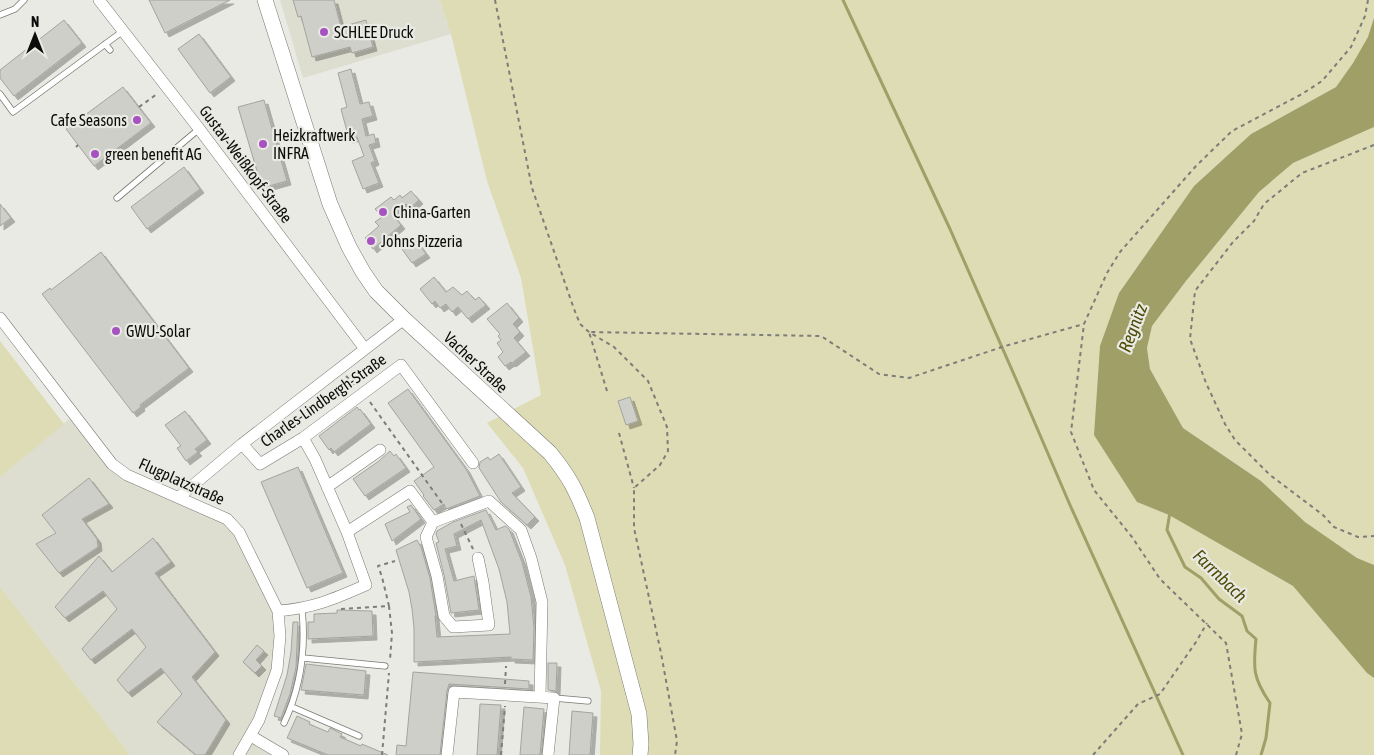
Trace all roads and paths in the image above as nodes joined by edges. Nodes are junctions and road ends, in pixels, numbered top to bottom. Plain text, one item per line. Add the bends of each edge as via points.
1 (24, 0) edge
2 (99, 0) edge
3 (265, 0) edge
4 (496, 0) edge
5 (1368, 0) edge
6 (0, 15) edge
7 (123, 31) junction
8 (105, 44) junction
9 (110, 50) dead end
10 (166, 87) junction
11 (0, 94) edge
12 (139, 107) dead end
13 (199, 129) junction
14 (1374, 145) edge
15 (116, 198) dead end
16 (0, 318) edge
17 (404, 319) junction
18 (1084, 324) junction
19 (589, 332) junction
20 (365, 349) junction
21 (338, 370) junction
22 (606, 391) dead end
23 (363, 392) junction
24 (619, 433) dead end
25 (303, 438) junction
26 (242, 444) junction
27 (380, 450) dead end
28 (473, 463) dead end
29 (327, 487) junction
30 (634, 488) junction
31 (179, 497) junction
32 (449, 517) junction
33 (432, 522) junction
34 (347, 532) junction
35 (1374, 536) edge
36 (478, 558) joint
37 (395, 560) dead end
38 (389, 606) dead end
39 (302, 609) junction
40 (278, 611) junction
41 (1206, 623) junction
42 (303, 658) junction
43 (385, 666) dead end
44 (506, 666) dead end
45 (505, 694) junction
46 (540, 697) junction
47 (554, 698) junction
48 (588, 701) dead end
49 (292, 707) junction
50 (284, 723) dead end
51 (250, 736) junction
52 (359, 736) dead end
53 (239, 755) edge
54 (283, 755) edge
55 (448, 755) edge
56 (501, 755) edge
57 (548, 755) edge
58 (640, 755) edge
59 (675, 755) edge
60 (1093, 755) edge
61 (1236, 755) edge

1 - 6 lane via 15,9
2 - 7 street, Gustav-Weißkopf-Straße
3 - 17 street, Vacher Straße via 330,204 363,272 376,291
4 - 19 path via 532,188 574,309 580,324
5 - 18 path via 1365,16 1351,48 1322,81 1232,131 1196,166 1120,252
7 - 8 lane
7 - 10 street, Gustav-Weißkopf-Straße
8 - 9 lane
8 - 11 lane via 13,112
10 - 12 path
10 - 13 street, Gustav-Weißkopf-Straße
13 - 15 lane
13 - 20 street, Gustav-Weißkopf-Straße
14 - 35 path via 1302,173 1264,204 1254,221 1233,242 1195,291 1190,339 1206,383 1235,440 1270,475 1334,527 1358,538
16 - 31 street, Flugplatzstraße via 112,464 127,475
17 - 20 street, Charles-Lindbergh-Straße
17 - 58 street, Vacher Straße via 550,453 576,489 587,518 639,714
18 - 19 path via 909,378 879,374 821,336
18 - 41 path via 1071,432 1094,490 1132,537 1160,580
19 - 22 path
19 - 30 path via 614,347 648,381 666,427 668,451 660,465
20 - 21 street, Charles-Lindbergh-Straße
21 - 23 path
21 - 26 street, Charles-Lindbergh-Straße
23 - 25 street, Charles-Lindbergh-Straße
23 - 28 street, Charles-Lindbergh-Straße via 401,365
23 - 32 path
24 - 30 path
25 - 26 street, Charles-Lindbergh-Straße via 260,464
25 - 29 street
26 - 31 street, Charles-Lindbergh-Straße
27 - 29 street
29 - 34 street
30 - 59 path via 634,528 677,741
31 - 40 street, Flugplatzstraße via 226,518 239,532
32 - 33 street
32 - 36 path via 457,516
32 - 46 street via 489,501 521,530 542,602
33 - 34 street via 410,491
33 - 36 street via 426,538 444,616 453,627 490,625
34 - 39 street via 366,585 332,601
37 - 38 path via 378,566
39 - 40 street
39 - 42 lane
40 - 51 street, Flugplatzstraße via 277,670
41 - 60 path via 1160,694 1138,704
41 - 61 path via 1226,643 1242,734
42 - 43 lane
42 - 49 lane
44 - 45 path
45 - 46 street
45 - 55 street via 454,692
45 - 56 path
46 - 47 street
47 - 48 lane
47 - 57 street
49 - 50 lane
49 - 52 lane
51 - 53 street, Flugplatzstraße
51 - 54 street

